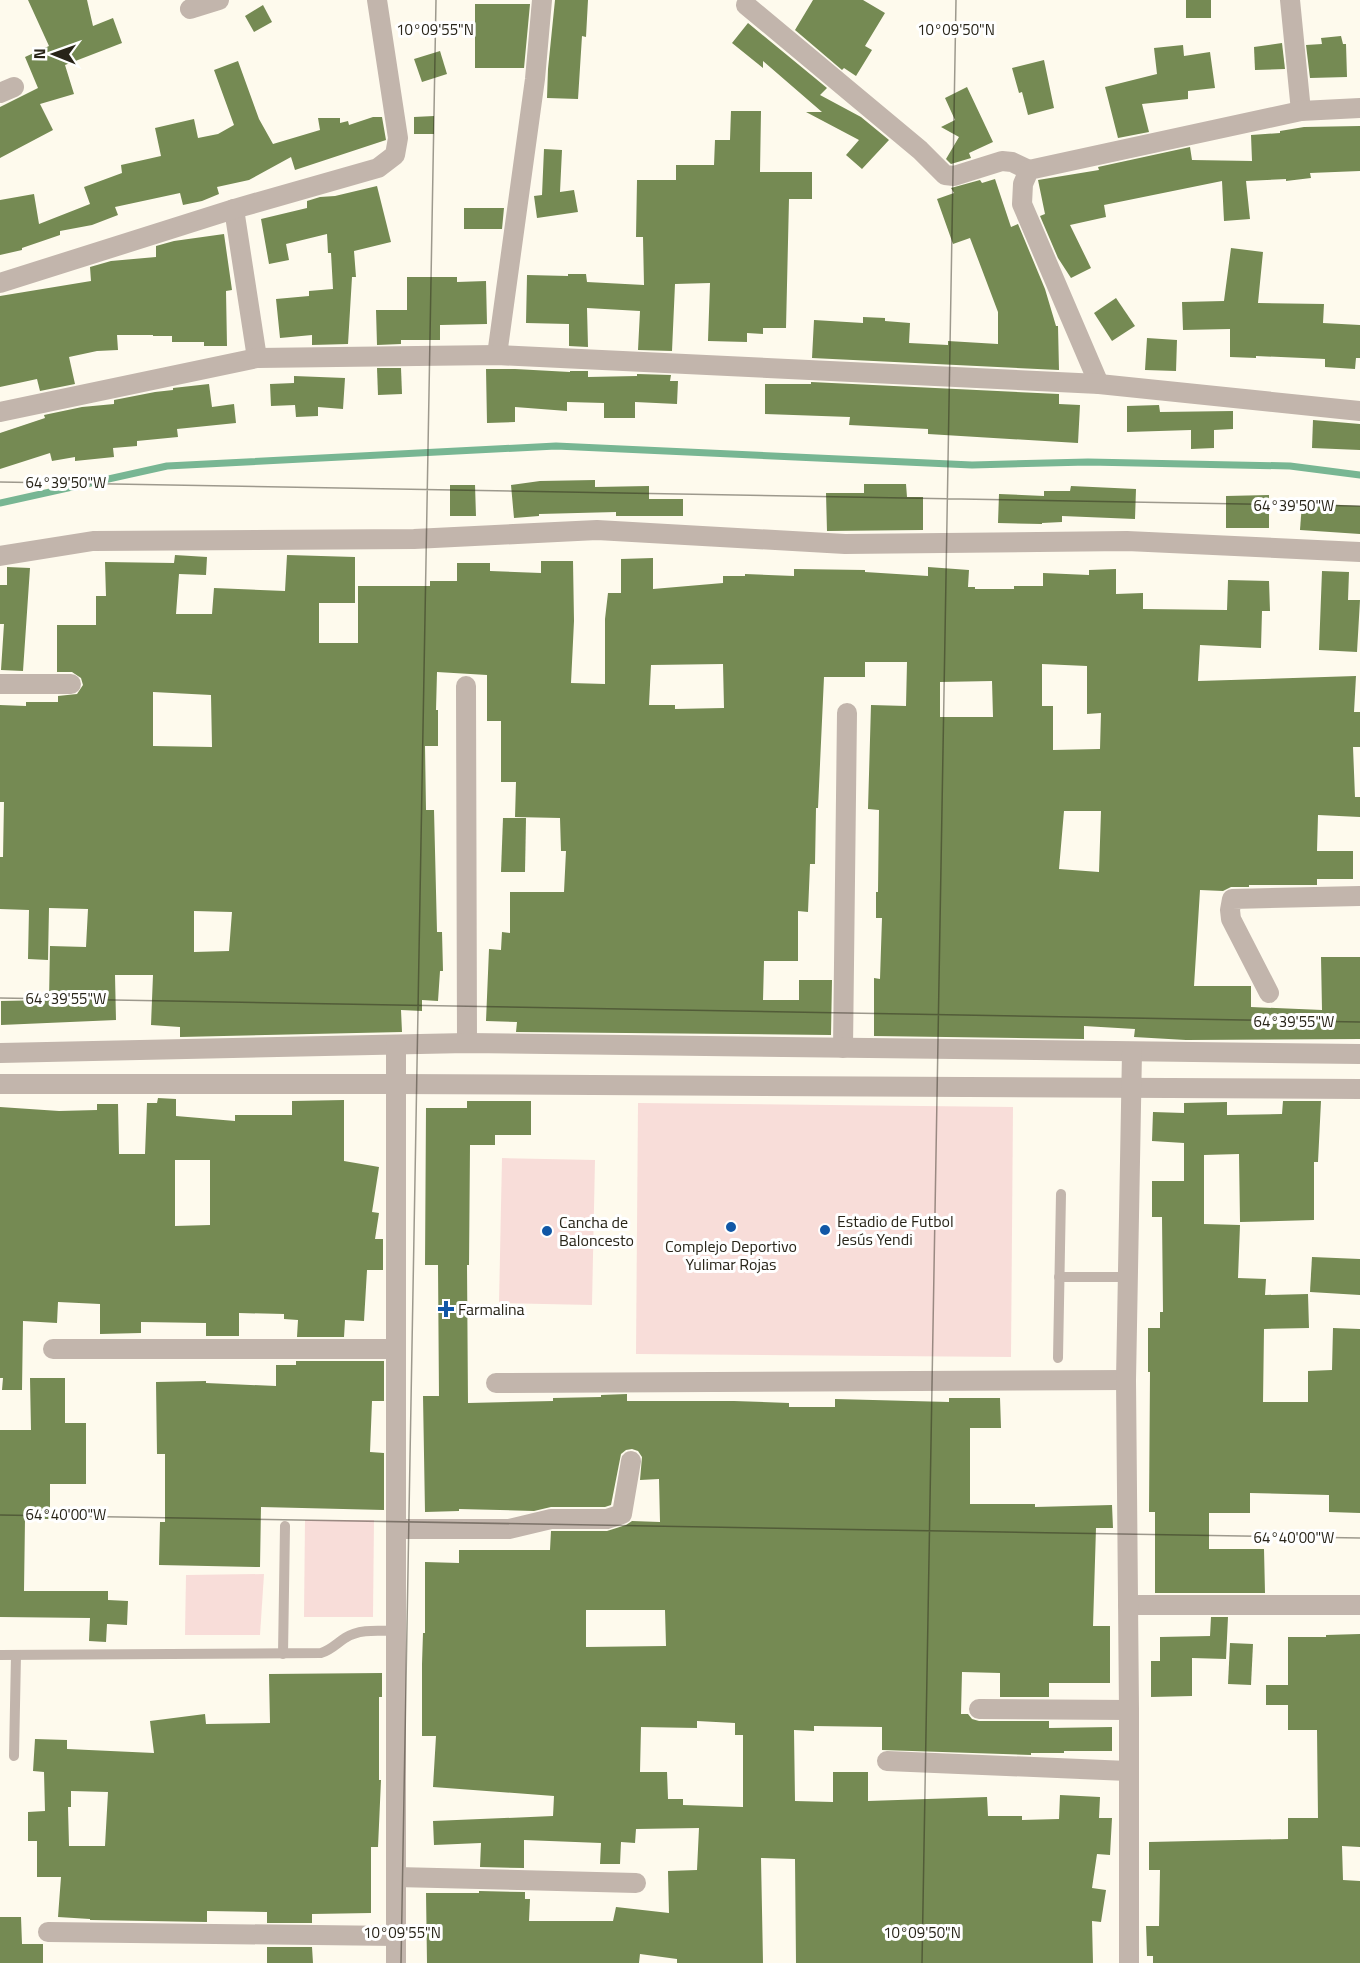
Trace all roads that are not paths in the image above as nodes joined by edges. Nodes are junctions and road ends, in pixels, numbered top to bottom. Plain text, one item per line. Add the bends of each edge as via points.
1 (219, 0) edge
2 (377, 0) edge
3 (542, 0) edge
4 (1290, 0) edge
5 (746, 5) dead end
6 (190, 9) dead end
7 (1360, 108) edge
8 (1301, 111) junction
9 (1029, 170) junction
10 (234, 209) junction
11 (0, 283) edge
12 (497, 356) junction
13 (257, 358) junction
14 (1099, 384) junction
15 (1360, 411) edge
16 (0, 412) edge
17 (1360, 552) edge
18 (0, 556) edge
19 (0, 684) edge
20 (71, 684) dead end
21 (466, 686) dead end
22 (847, 713) dead end
23 (1360, 896) edge
24 (1269, 993) dead end
25 (467, 1043) junction
26 (396, 1045) junction
27 (843, 1048) junction
28 (1132, 1052) junction
29 (0, 1053) edge
30 (1360, 1054) edge
31 (0, 1084) edge
32 (396, 1084) junction
33 (1132, 1087) junction
34 (1360, 1089) edge
35 (1061, 1194) dead end
36 (1059, 1277) junction
37 (1128, 1277) junction
38 (53, 1349) dead end
39 (395, 1349) junction
40 (1058, 1358) dead end
41 (1126, 1380) junction
42 (496, 1383) dead end
43 (631, 1461) dead end
44 (285, 1526) dead end
45 (396, 1529) junction
46 (1128, 1605) junction
47 (1360, 1605) edge
48 (397, 1631) junction
49 (283, 1654) junction
50 (0, 1655) edge
51 (16, 1655) junction
52 (979, 1709) dead end
53 (1129, 1710) junction
54 (14, 1756) dead end
55 (887, 1761) dead end
56 (1128, 1771) junction
57 (396, 1877) junction
58 (636, 1883) dead end
59 (48, 1932) dead end
60 (396, 1936) junction
61 (396, 1963) edge
62 (1129, 1963) edge

1 - 6 street
2 - 10 street via 398,138 395,154 378,168
3 - 12 street
4 - 8 street
5 - 9 street via 945,175 954,176 1002,161
7 - 8 street
8 - 9 street
9 - 14 street via 1023,184 1022,204
10 - 11 street
10 - 13 street
12 - 13 street
12 - 14 street
13 - 16 street
14 - 15 street
17 - 18 street via 1127,541 845,544 597,530 414,539 93,541
19 - 20 street
21 - 25 street
22 - 27 street
23 - 24 street via 1232,898 1232,919
25 - 26 street
25 - 27 street
26 - 29 street
26 - 32 street
27 - 28 street
28 - 30 street
28 - 33 street
31 - 32 street
32 - 33 street
32 - 39 street
33 - 34 street
33 - 37 street
35 - 36 lane
36 - 37 lane
36 - 40 lane
37 - 41 street
38 - 39 street
39 - 45 street
41 - 42 street
41 - 46 street
43 - 45 street via 622,1514 607,1519 551,1520 509,1529
44 - 49 lane
45 - 48 street
46 - 47 street
46 - 53 street
48 - 49 lane via 363,1631 328,1651
48 - 57 street
49 - 51 lane
50 - 51 lane
51 - 54 lane
52 - 53 street
53 - 56 street
55 - 56 street
56 - 62 street
57 - 58 street
57 - 60 street
59 - 60 street
60 - 61 street

